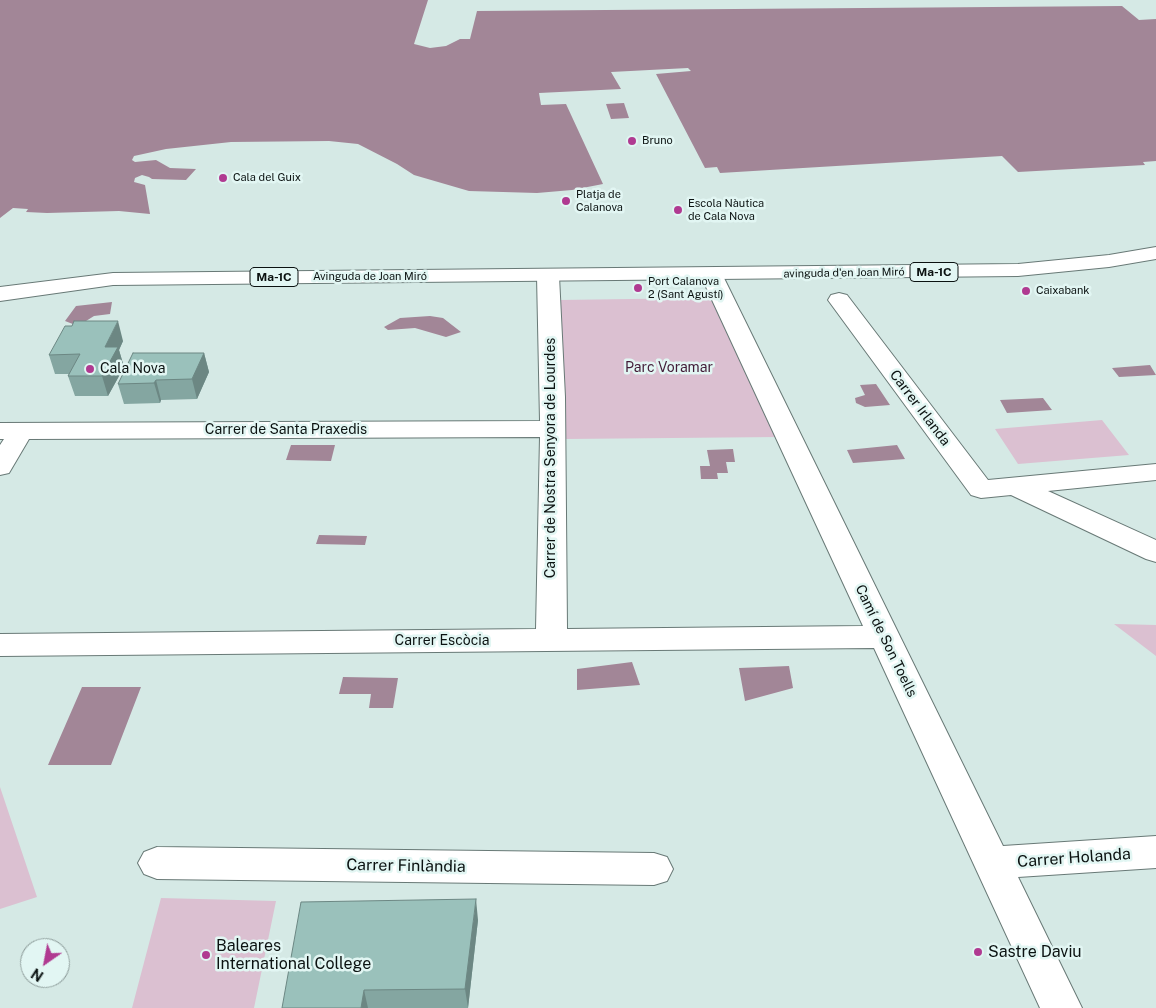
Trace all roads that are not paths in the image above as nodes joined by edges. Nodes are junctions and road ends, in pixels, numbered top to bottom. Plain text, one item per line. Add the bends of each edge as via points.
1 (1156, 253) edge
2 (711, 274) junction
3 (548, 276) junction
4 (0, 294) edge
5 (839, 300) dead end
6 (552, 429) junction
7 (10, 431) edge
8 (0, 466) edge
9 (1156, 472) edge
10 (1014, 485) junction
11 (1156, 552) edge
12 (884, 637) junction
13 (551, 640) junction
14 (0, 645) edge
15 (1156, 852) edge
16 (157, 863) dead end
17 (992, 863) junction
18 (654, 869) dead end
19 (1061, 1008) edge

1 - 2 street, avinguda d'en Joan Miró / Ma-1C via 1109,262 1018,270
2 - 3 street, Avinguda de Joan Miró / Ma-1C
2 - 12 street, Camí de Son Toells
3 - 4 street, Avinguda de Joan Miró / Ma-1C via 122,279
3 - 6 street, Carrer de Nostra Senyora de Lourdes
5 - 10 street, Carrer Irlanda via 981,489
6 - 7 street, Carrer de Santa Praxedis
6 - 13 street, Carrer de Nostra Senyora de Lourdes
7 - 8 street
9 - 10 street, Carrer Irlanda
10 - 11 street
12 - 13 street, Carrer Escòcia
12 - 17 street, Camí de Son Toells
13 - 14 street, Carrer Escòcia
15 - 17 street, Carrer Holanda
16 - 18 street, Carrer Finlàndia
17 - 19 street, Camí de Son Toells

